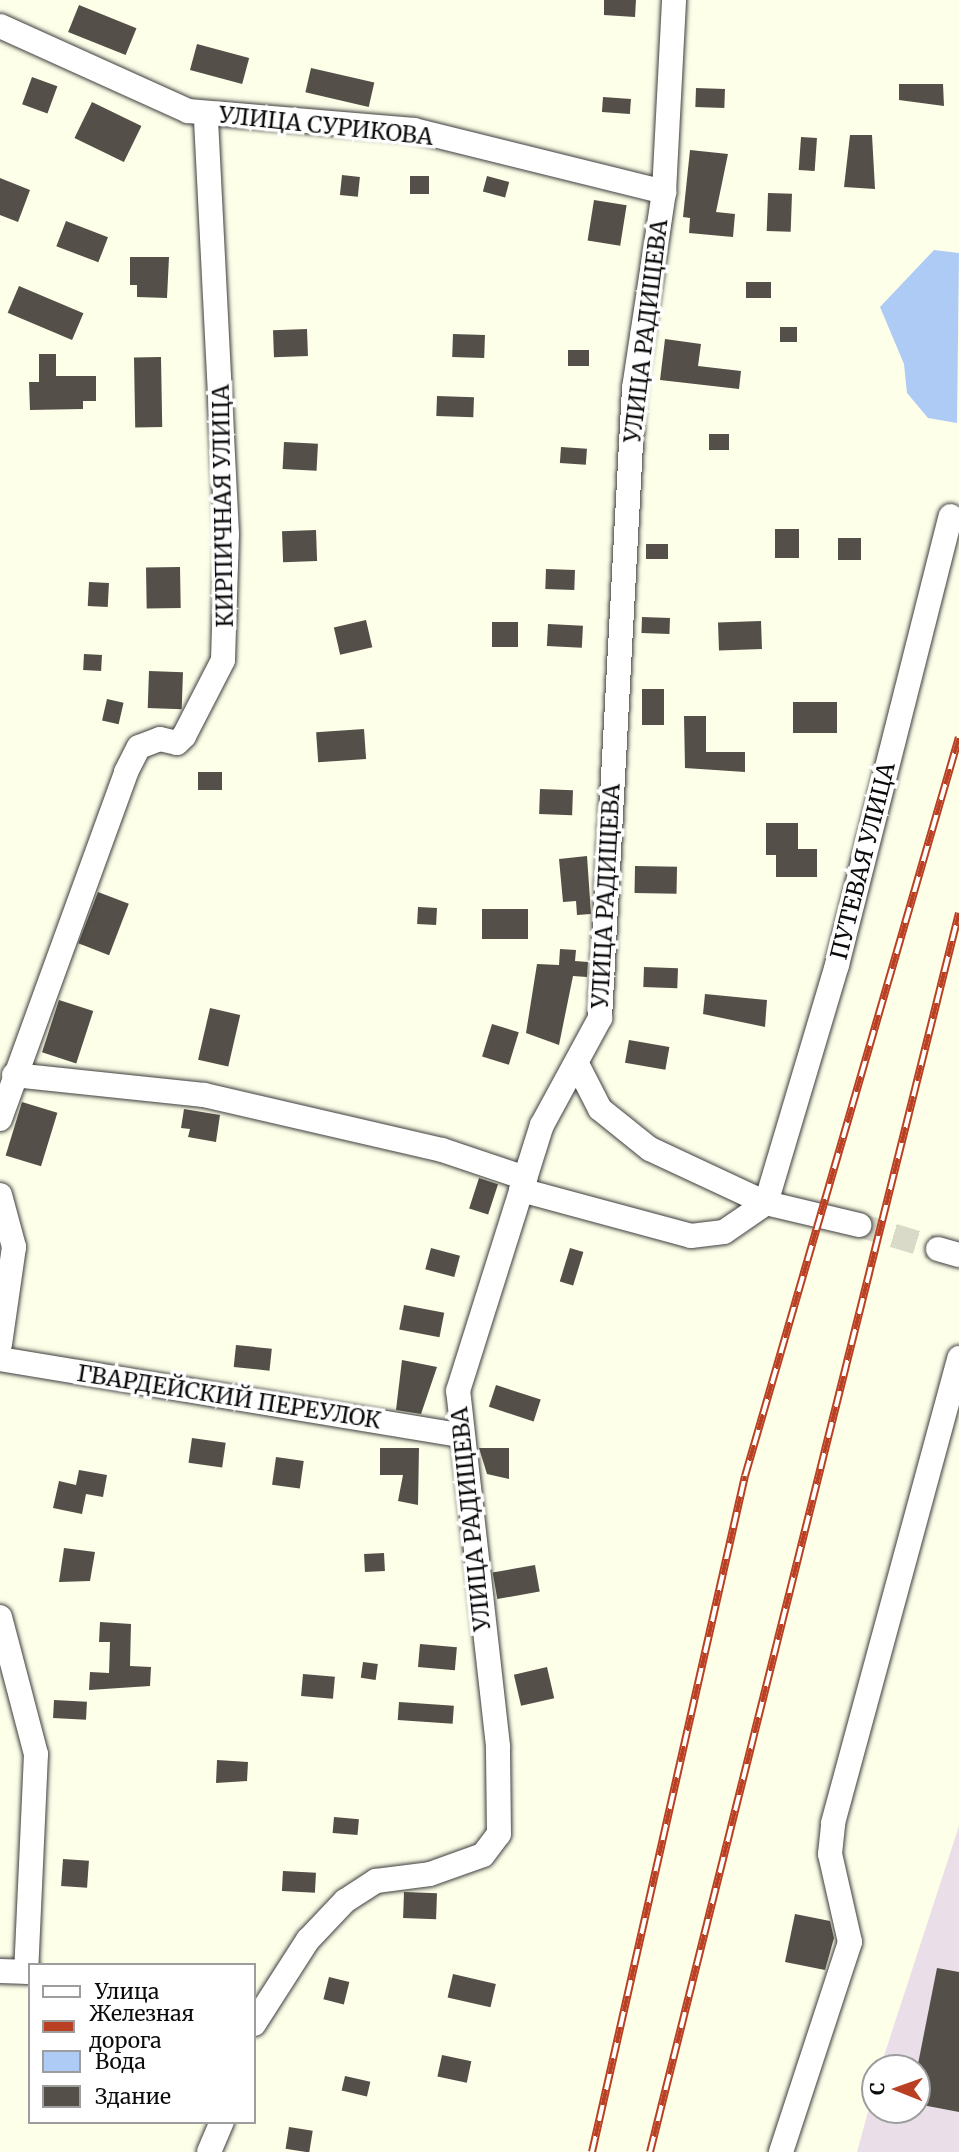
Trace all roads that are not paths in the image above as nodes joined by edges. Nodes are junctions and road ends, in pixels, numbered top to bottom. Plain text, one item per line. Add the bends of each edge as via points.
1 (674, 0) edge
2 (0, 26) edge
3 (206, 114) junction
4 (664, 192) junction
5 (951, 516) dead end
6 (578, 1066) junction
7 (14, 1075) junction
8 (0, 1119) edge
9 (523, 1184) junction
10 (0, 1195) edge
11 (766, 1203) junction
12 (859, 1225) tunnel mouth
13 (0, 1344) edge
14 (959, 1358) edge
15 (0, 1359) edge
16 (458, 1435) junction
17 (0, 1617) edge
18 (28, 1963) edge
19 (0, 1971) edge
20 (28, 1972) edge
21 (261, 1994) edge
22 (256, 2015) edge
23 (221, 2124) edge
24 (209, 2152) edge
25 (781, 2152) edge

1 - 4 street, УЛИЦА РАДИЩЕВА
2 - 3 street, УЛИЦА СУРИКОВА via 156,102
3 - 4 street, УЛИЦА СУРИКОВА via 414,130
3 - 7 street, КИРПИЧНАЯ УЛИЦА via 227,534 223,660 184,736 177,743 160,739 139,747 126,772
4 - 6 street, УЛИЦА РАДИЩЕВА via 634,388 607,954 600,1018
5 - 11 street, ПУТЕВАЯ УЛИЦА via 837,965
6 - 9 street, УЛИЦА РАДИЩЕВА via 542,1125
6 - 11 street via 600,1109 624,1130
7 - 8 street, КИРПИЧНАЯ УЛИЦА
7 - 9 street via 204,1095 442,1150
9 - 11 street via 691,1236 724,1232
9 - 16 street, УЛИЦА РАДИЩЕВА via 458,1391
10 - 13 street via 14,1247
11 - 12 street
14 - 25 street via 833,1823 830,1854 850,1942
15 - 16 street, ГВАРДЕЙСКИЙ ПЕРЕУЛОК
16 - 21 street, УЛИЦА РАДИЩЕВА via 503,1808 499,1833 483,1855 430,1874 376,1881 345,1901
17 - 18 street via 36,1754
19 - 20 street
21 - 22 street
23 - 24 street

